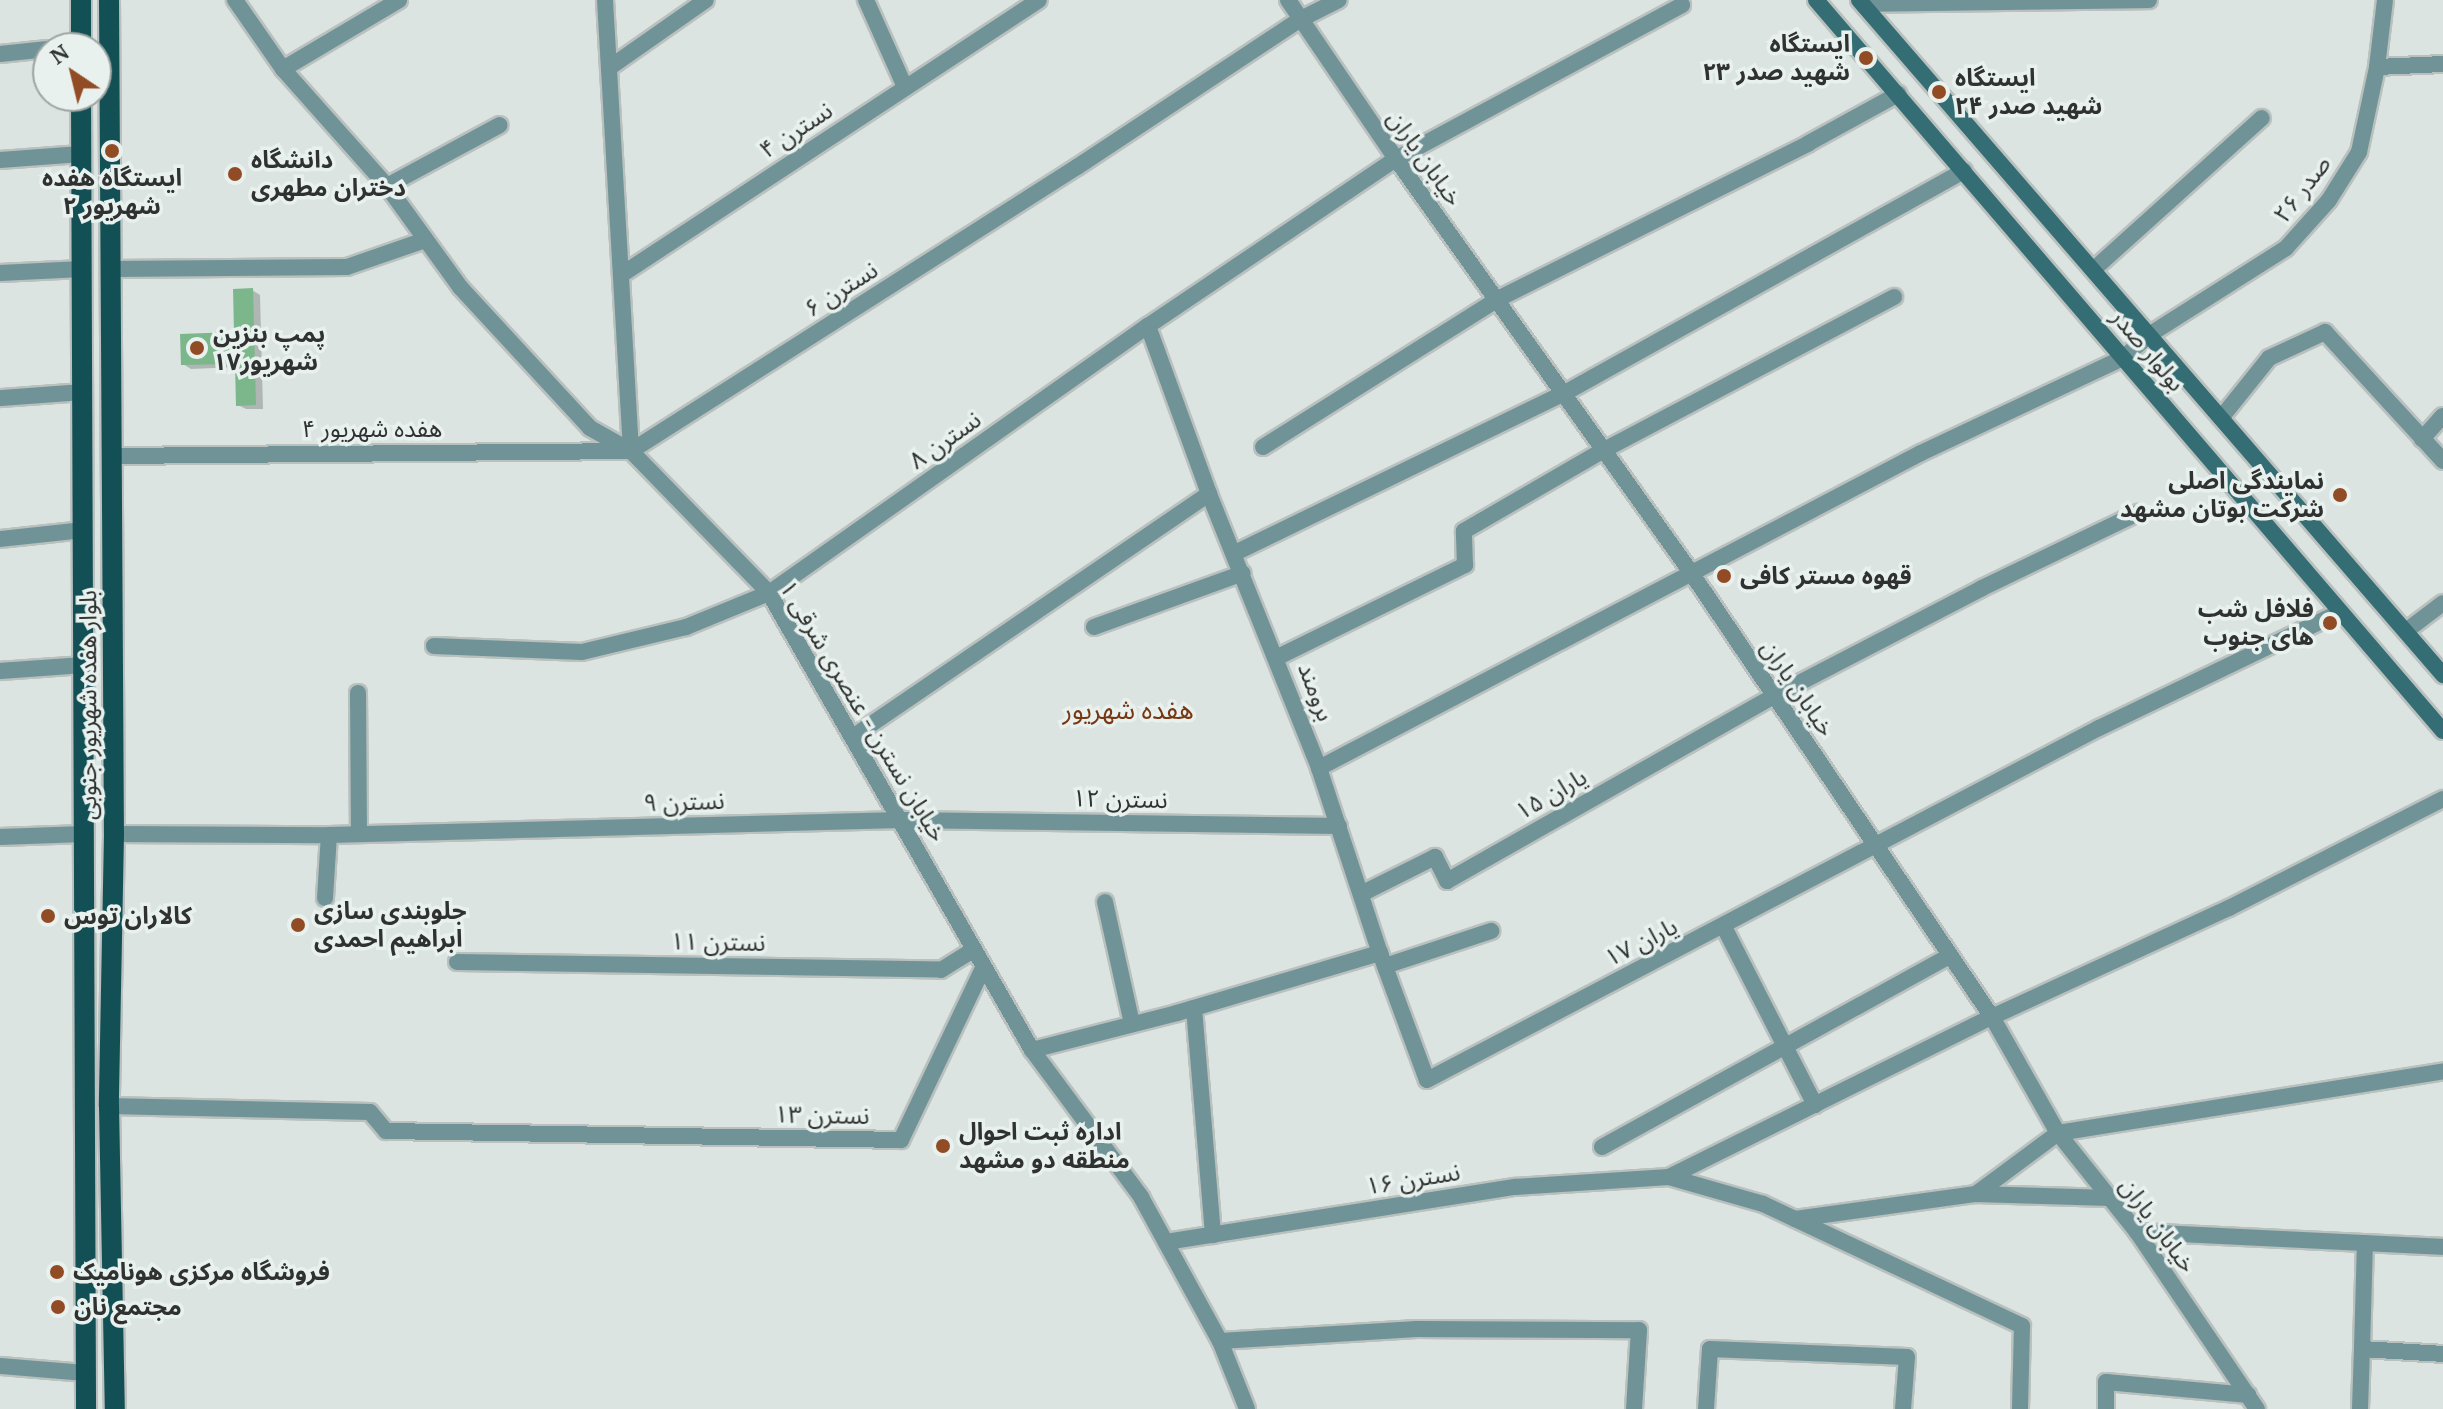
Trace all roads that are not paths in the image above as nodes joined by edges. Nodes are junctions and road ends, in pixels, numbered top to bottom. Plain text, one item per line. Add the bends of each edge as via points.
1 (81, 0) edge
2 (109, 0) edge
3 (235, 0) edge
4 (399, 0) edge
5 (605, 0) edge
6 (706, 0) edge
7 (866, 0) edge
8 (1039, 0) edge
9 (1288, 0) edge
10 (1339, 0) edge
11 (1816, 0) edge
12 (2149, 0) edge
13 (2385, 0) edge
14 (1861, 2) edge
15 (1682, 5) dead end
16 (1301, 19) junction
17 (77, 32) edge
18 (32, 51) edge
19 (0, 54) edge
20 (2443, 64) edge
21 (2377, 67) junction
22 (609, 68) junction
23 (283, 69) junction
24 (905, 87) junction
25 (1898, 94) junction
26 (81, 112) edge
27 (2262, 118) dead end
28 (500, 125) dead end
29 (81, 154) junction
30 (1396, 159) junction
31 (0, 160) edge
32 (1964, 171) junction
33 (387, 186) junction
34 (425, 240) junction
35 (82, 269) junction
36 (112, 269) junction
37 (2093, 270) junction
38 (0, 273) edge
39 (621, 275) junction
40 (1894, 297) dead end
41 (1496, 300) junction
42 (1148, 326) junction
43 (2149, 335) junction
44 (2123, 358) junction
45 (82, 392) junction
46 (1563, 394) junction
47 (0, 398) edge
48 (2443, 416) edge
49 (2221, 418) junction
50 (590, 428) junction
51 (2422, 439) junction
52 (1263, 447) dead end
53 (1604, 450) junction
54 (631, 451) junction
55 (581, 452) junction
56 (113, 456) junction
57 (2443, 461) edge
58 (1209, 494) junction
59 (2138, 513) dead end
60 (83, 530) junction
61 (0, 539) edge
62 (1235, 553) junction
63 (1690, 571) junction
64 (1243, 573) junction
65 (769, 593) junction
66 (2443, 603) edge
67 (2340, 612) junction
68 (1094, 627) dead end
69 (2406, 631) junction
70 (434, 646) dead end
71 (1276, 658) junction
72 (83, 665) junction
73 (0, 671) edge
74 (2443, 675) edge
75 (358, 693) dead end
76 (1774, 696) junction
77 (2443, 731) edge
78 (854, 736) junction
79 (1319, 768) junction
80 (2443, 799) edge
81 (901, 820) junction
82 (1339, 826) junction
83 (359, 833) junction
84 (84, 834) junction
85 (114, 834) junction
86 (329, 835) junction
87 (0, 837) edge
88 (1877, 847) junction
89 (1361, 894) junction
90 (325, 898) dead end
91 (1105, 902) dead end
92 (1724, 927) junction
93 (1491, 931) dead end
94 (973, 950) junction
95 (1950, 956) junction
96 (1383, 960) junction
97 (457, 962) dead end
98 (983, 968) junction
99 (1194, 1008) junction
100 (1992, 1017) junction
101 (1132, 1024) junction
102 (1785, 1047) junction
103 (1032, 1050) junction
104 (2443, 1071) edge
105 (1427, 1080) joint
106 (1815, 1105) junction
107 (109, 1106) junction
108 (2058, 1133) junction
109 (1602, 1147) dead end
110 (1669, 1177) junction
111 (1976, 1194) junction
112 (2110, 1198) junction
113 (1795, 1219) junction
114 (2137, 1232) junction
115 (1213, 1235) junction
116 (1166, 1242) junction
117 (2365, 1243) junction
118 (2443, 1247) edge
119 (1220, 1341) junction
120 (2362, 1349) junction
121 (2443, 1354) edge
122 (0, 1366) edge
123 (86, 1373) junction
124 (2253, 1402) edge
125 (86, 1409) edge
126 (115, 1409) edge
127 (1247, 1409) edge
128 (1634, 1409) edge
129 (1706, 1409) edge
130 (1903, 1409) edge
131 (2020, 1409) edge
132 (2106, 1409) edge
133 (2360, 1409) edge

1 - 17 main road
2 - 36 main road, بلوار هفده شهریور جنوبی
3 - 23 street
4 - 23 street
5 - 22 street
6 - 22 street
7 - 24 street
8 - 24 street, نسترن ۴
9 - 16 street, خیابان یاران
10 - 16 street, نسترن ۶
11 - 25 main road, بولوار صدر
12 - 14 street
13 - 21 street, صدر ۲۶
14 - 37 main road, بولوار صدر
15 - 30 street, نسترن ۸
16 - 30 street, خیابان یاران
16 - 54 street, نسترن ۶
18 - 19 street
20 - 21 street
21 - 43 street, صدر ۲۶ via 2359,152 2329,200 2286,248
22 - 39 street
23 - 33 street
24 - 39 street, نسترن ۴
25 - 32 main road, بولوار صدر
25 - 41 street
26 - 29 main road, بلوار هفده شهریور جنوبی
27 - 37 street
28 - 33 street
29 - 31 street
29 - 35 main road, بلوار هفده شهریور جنوبی
30 - 41 street, خیابان یاران
30 - 42 street, نسترن ۸
32 - 44 main road, بولوار صدر
32 - 46 street
33 - 34 street, خیابان نسترن - عنصری شرقی ۱
34 - 36 street via 347,267
34 - 50 street, خیابان نسترن - عنصری شرقی ۱ via 460,287
35 - 38 street
35 - 45 main road, بلوار هفده شهریور جنوبی
36 - 56 main road, بلوار هفده شهریور جنوبی
37 - 43 main road, بولوار صدر
39 - 54 street
40 - 53 street
41 - 46 street, خیابان یاران
41 - 52 street
42 - 58 street, برومند
42 - 65 street, نسترن ۸
43 - 44 street, صدر ۲۶
43 - 49 main road, بولوار صدر
44 - 63 street, صدر ۲۶
44 - 67 main road, بولوار صدر
45 - 47 street
45 - 60 main road, بلوار هفده شهریور جنوبی
46 - 53 street, خیابان یاران
46 - 62 street
48 - 51 street
49 - 51 street via 2269,358 2325,332
49 - 69 main road, بولوار صدر
50 - 54 street, خیابان نسترن - عنصری شرقی ۱
50 - 55 street via 595,445
51 - 57 street
53 - 63 street, خیابان یاران
53 - 71 street via 1464,531 1465,565
54 - 55 street, هفده شهریور ۴
54 - 65 street, خیابان نسترن - عنصری شرقی ۱
55 - 56 street, هفده شهریور ۴
56 - 85 main road, بلوار هفده شهریور جنوبی
58 - 62 street, برومند
58 - 78 street
59 - 76 street
60 - 61 street
60 - 72 main road, بلوار هفده شهریور جنوبی
62 - 64 street, برومند
63 - 76 street, خیابان یاران
63 - 79 street, صدر ۲۶
64 - 68 street
64 - 71 street, برومند
65 - 70 street, نسترن ۸ via 686,627 582,652
65 - 78 street, خیابان نسترن - عنصری شرقی ۱
66 - 69 street
67 - 77 main road, بولوار صدر
67 - 88 street, یاران ۱۷ via 2099,728
69 - 74 main road, بولوار صدر
71 - 79 street, برومند
72 - 73 street
72 - 84 main road, بلوار هفده شهریور جنوبی
75 - 83 street
76 - 88 street, خیابان یاران
76 - 89 street, یاران ۱۵ via 1447,881 1435,857
78 - 81 street, خیابان نسترن - عنصری شرقی ۱
79 - 82 street, برومند
80 - 100 street via 2229,908
81 - 82 street, نسترن ۱۲
81 - 83 street, نسترن ۹
81 - 94 street, خیابان نسترن - عنصری شرقی ۱
82 - 89 street, برومند
83 - 86 street, نسترن ۹
84 - 87 street
84 - 123 main road, بلوار هفده شهریور جنوبی
85 - 86 street, نسترن ۹
85 - 107 main road, بلوار هفده شهریور جنوبی
86 - 90 street
88 - 92 street, یاران ۱۷
88 - 95 street, خیابان یاران
89 - 96 street, برومند
91 - 101 street
92 - 102 street
92 - 105 street, یاران ۱۷
93 - 96 street
94 - 97 street, نسترن ۱۱ via 941,970
94 - 98 street, خیابان نسترن - عنصری شرقی ۱
95 - 100 street, خیابان یاران
95 - 102 street
96 - 99 street
96 - 105 street, برومند
98 - 103 street, خیابان نسترن - عنصری شرقی ۱
98 - 107 street, نسترن ۱۳ via 901,1140 386,1131 370,1112
99 - 101 street
99 - 115 street
100 - 106 street
100 - 108 street, خیابان یاران
101 - 103 street
102 - 106 street
102 - 109 street
103 - 116 street, خیابان نسترن - عنصری شرقی ۱ via 1141,1197
104 - 108 street
106 - 110 street
107 - 126 main road, بلوار هفده شهریور جنوبی
108 - 111 street
108 - 112 street, خیابان یاران
110 - 113 street via 1763,1204
110 - 115 street, نسترن ۱۶ via 1515,1187
111 - 112 street
111 - 113 street
112 - 114 street, خیابان یاران
113 - 131 street via 2022,1326
114 - 117 street
114 - 124 street, خیابان یاران
115 - 116 street, نسترن ۱۶
116 - 119 street, خیابان نسترن - عنصری شرقی ۱
117 - 118 street
117 - 120 street
119 - 127 street, خیابان نسترن - عنصری شرقی ۱
119 - 128 street via 1417,1329 1639,1330
120 - 121 street
120 - 133 street
122 - 123 street
123 - 125 main road, بلوار هفده شهریور جنوبی
124 - 132 street via 2106,1382
129 - 130 street via 1710,1349 1907,1357

